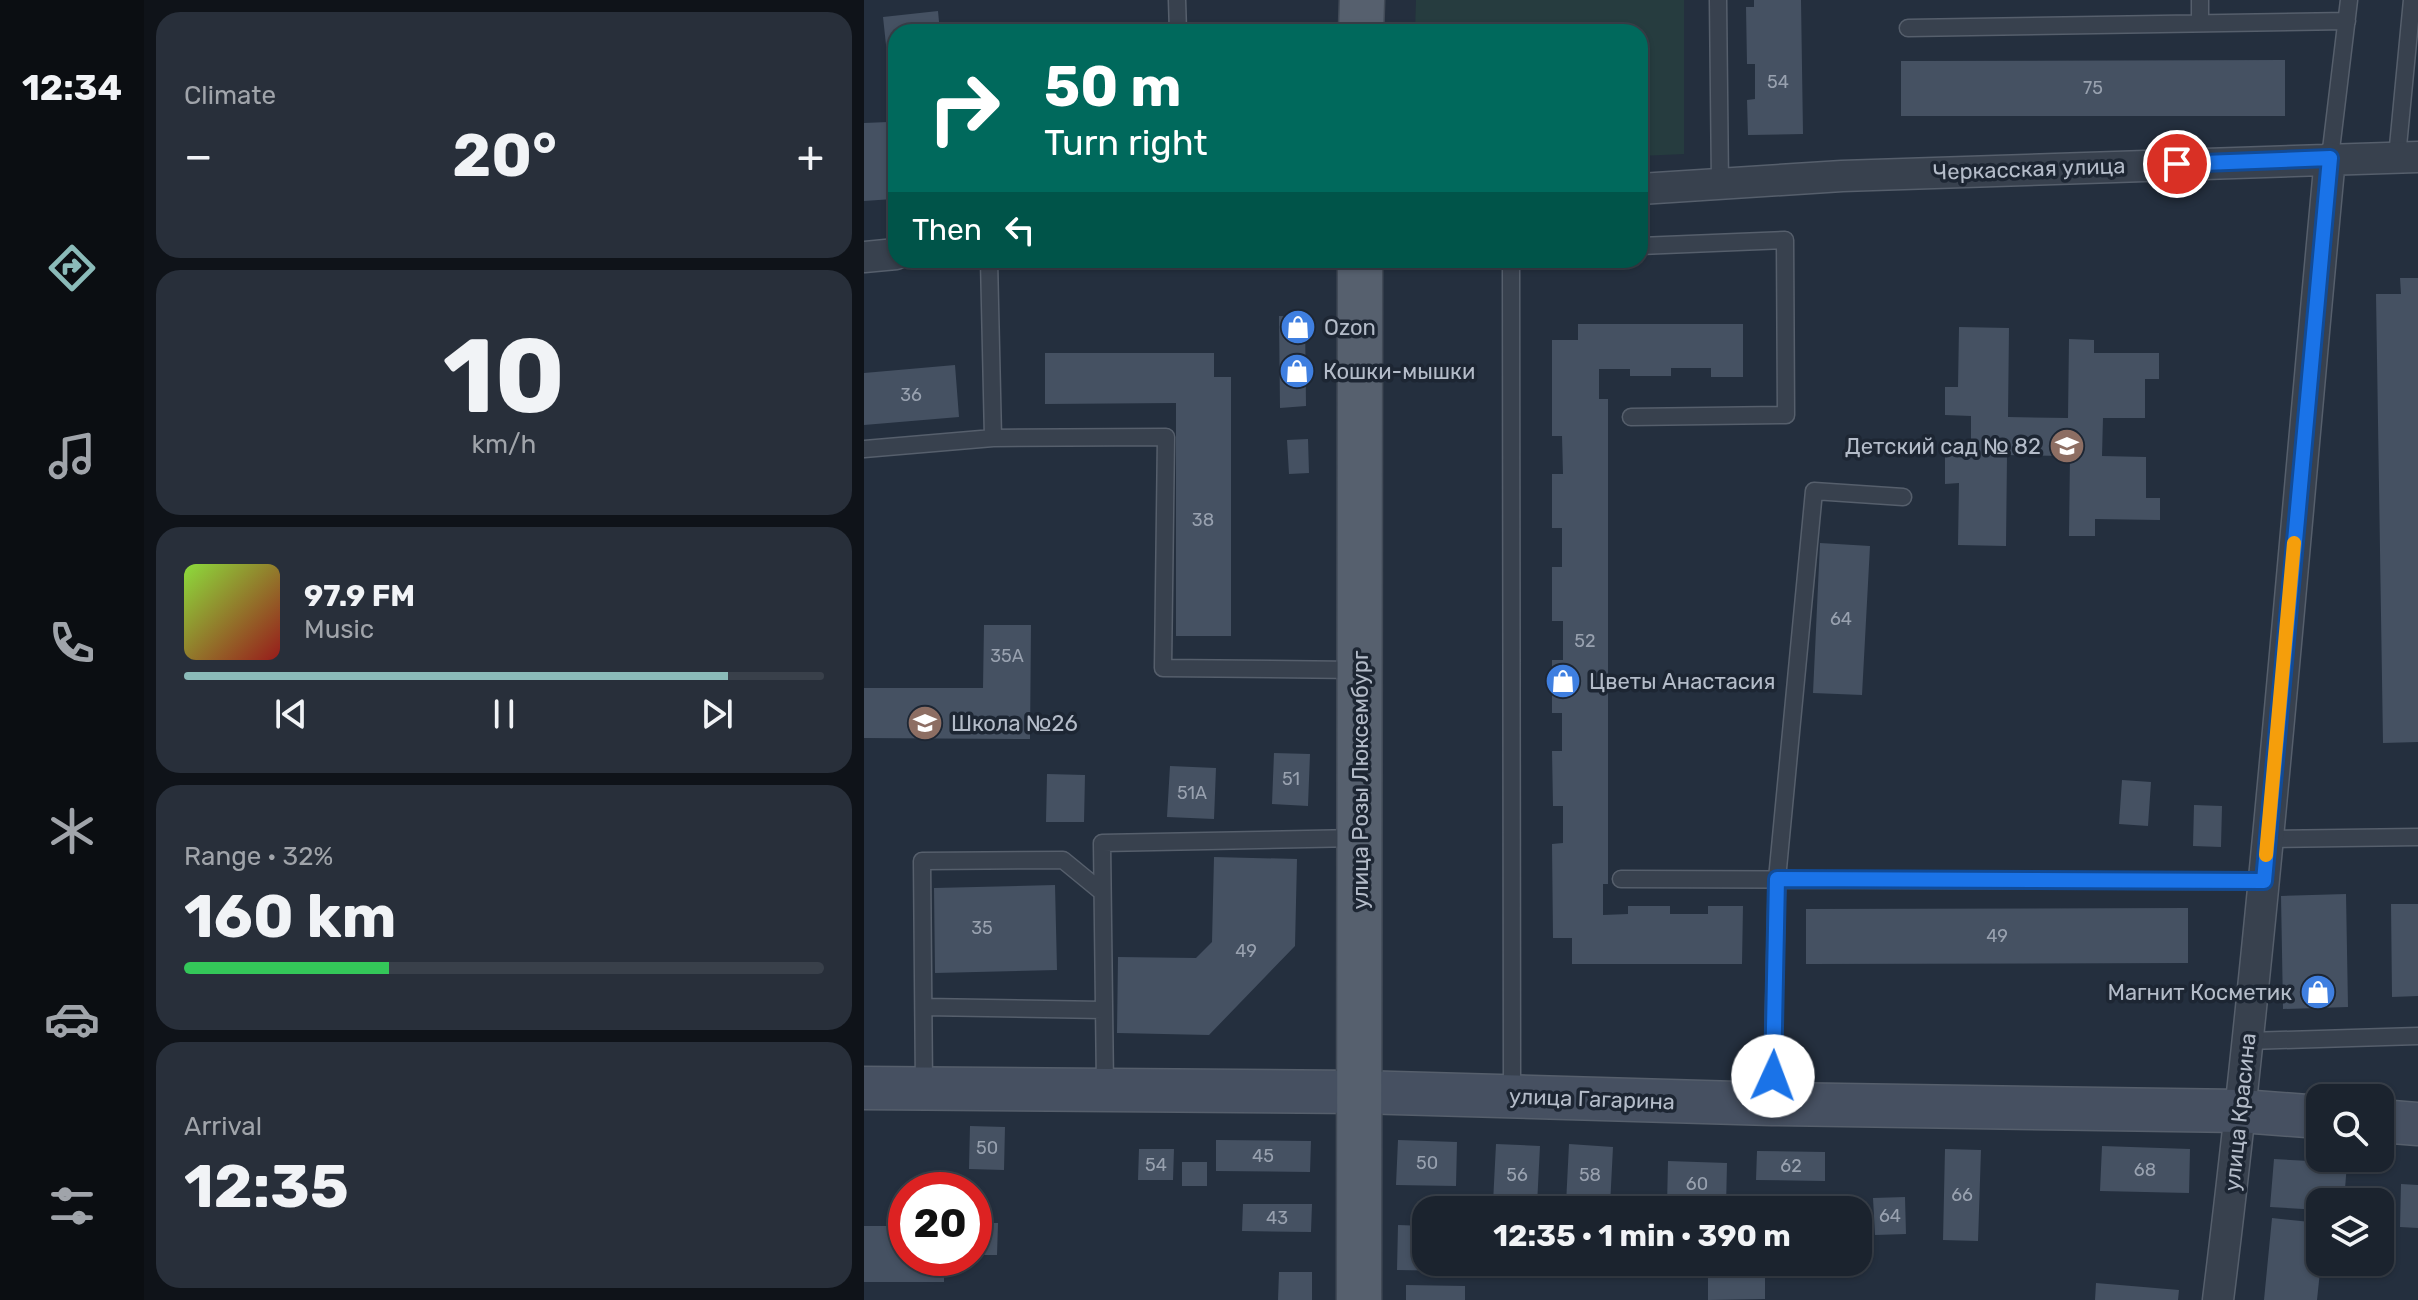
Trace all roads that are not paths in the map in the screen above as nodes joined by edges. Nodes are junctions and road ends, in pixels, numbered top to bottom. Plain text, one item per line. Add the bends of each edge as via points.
1 (1177, 0) edge
2 (1362, 0) edge
3 (1718, 0) edge
4 (2200, 0) edge
5 (2349, 0) edge
6 (2412, 0) edge
7 (2347, 21) junction
8 (2200, 23) junction
9 (1178, 24) edge
10 (1361, 24) edge
11 (1908, 28) dead end
12 (2408, 157) edge
13 (2330, 158) junction
14 (1720, 184) junction
15 (1648, 188) edge
16 (1648, 246) edge
17 (888, 255) edge
18 (864, 257) edge
19 (989, 268) edge
20 (1360, 268) edge
21 (1511, 268) edge
22 (1631, 417) dead end
23 (993, 438) junction
24 (864, 449) edge
25 (1903, 497) dead end
26 (1360, 670) junction
27 (2418, 837) edge
28 (1360, 838) junction
29 (2267, 839) junction
30 (1621, 879) dead end
31 (1777, 879) junction
32 (2264, 881) junction
33 (1102, 892) junction
34 (925, 1007) junction
35 (1103, 1010) junction
36 (2418, 1036) edge
37 (2248, 1041) junction
38 (864, 1088) edge
39 (924, 1088) junction
40 (1105, 1090) junction
41 (1359, 1092) junction
42 (1512, 1096) junction
43 (1772, 1104) junction
44 (2241, 1111) junction
45 (2306, 1116) edge
46 (2394, 1122) edge
47 (2418, 1124) edge
48 (1359, 1300) edge
49 (2218, 1300) edge

1 - 9 lane
2 - 10 main road
3 - 14 lane
4 - 8 lane
5 - 7 lane
6 - 12 lane
7 - 8 lane
7 - 13 lane
8 - 11 lane
12 - 13 street, Черкасская улица
13 - 14 street, Черкасская улица
13 - 29 street, улица Красина
14 - 15 street, Черкасская улица
16 - 22 lane via 1785,240 1786,415
17 - 18 street
19 - 23 lane
20 - 26 main road, улица Розы Люксембург
21 - 42 lane
23 - 24 lane
23 - 26 lane via 1166,437 1163,668
25 - 31 lane via 1814,491
26 - 28 main road, улица Розы Люксембург
27 - 29 lane
28 - 33 lane via 1102,843
28 - 41 main road, улица Розы Люксембург
29 - 32 street, улица Красина
30 - 31 lane
31 - 32 lane
31 - 43 lane
32 - 37 street, улица Красина
33 - 34 lane via 1063,860 922,861
33 - 35 lane
34 - 35 lane
34 - 39 lane
35 - 40 lane
36 - 37 lane
37 - 44 street, улица Красина
38 - 39 main road, улица Гагарина
39 - 40 main road, улица Гагарина
40 - 41 main road, улица Гагарина
41 - 42 main road, улица Гагарина
41 - 48 main road, улица Розы Люксембург
42 - 43 main road, улица Гагарина
43 - 44 main road, улица Гагарина
44 - 45 main road, улица Гагарина
44 - 49 street, улица Красина
46 - 47 main road

